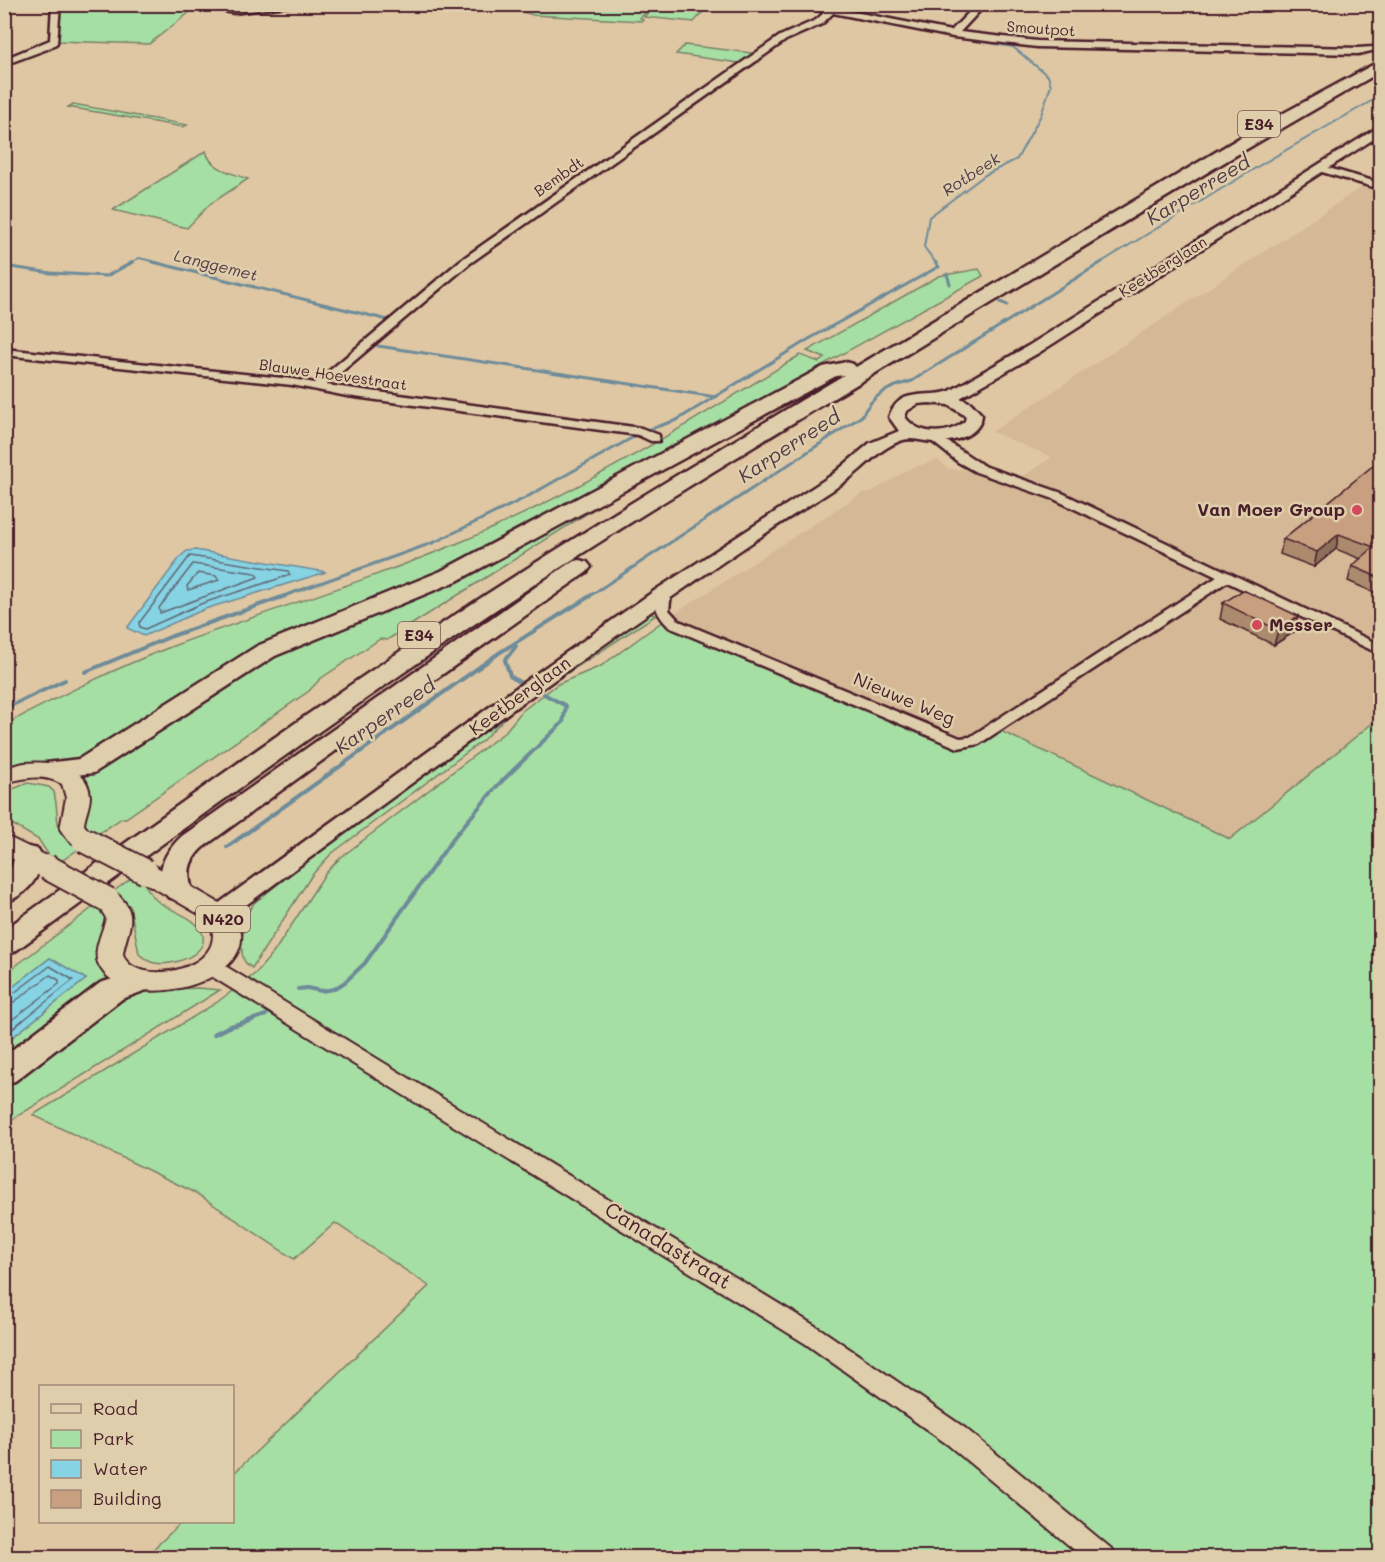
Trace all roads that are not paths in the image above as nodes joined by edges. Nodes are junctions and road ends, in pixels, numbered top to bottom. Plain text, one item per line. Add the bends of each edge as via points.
1 (56, 4) edge
2 (193, 4) edge
3 (299, 4) edge
4 (368, 4) edge
5 (798, 4) edge
6 (982, 4) edge
7 (498, 5) edge
8 (830, 11) junction
9 (953, 34) junction
10 (1380, 45) edge
11 (1380, 58) edge
12 (4, 62) edge
13 (1380, 66) edge
14 (1380, 130) edge
15 (1380, 135) edge
16 (1325, 170) junction
17 (1380, 186) edge
18 (4, 352) edge
19 (850, 367) junction
20 (318, 386) junction
21 (942, 399) junction
22 (966, 407) junction
23 (802, 409) junction
24 (898, 419) junction
25 (963, 432) junction
26 (915, 433) junction
27 (933, 436) junction
28 (655, 438) dead end
29 (962, 459) junction
30 (826, 485) junction
31 (1227, 576) junction
32 (664, 593) junction
33 (1380, 650) edge
34 (47, 770) junction
35 (4, 776) edge
36 (18, 851) edge
37 (178, 890) junction
38 (4, 893) edge
39 (219, 914) junction
40 (4, 926) edge
41 (4, 945) edge
42 (210, 966) junction
43 (141, 981) junction
44 (4, 1073) edge
45 (1104, 1557) edge

1 - 12 street via 54,41
2 - 3 street via 234,10
4 - 7 street
5 - 8 street, Smoutpot
6 - 9 street
8 - 9 street, Smoutpot
8 - 20 street, Bembdt via 819,22 783,38 465,262
9 - 10 street, Smoutpot via 1068,45 1370,51
11 - 19 highway, E34 via 1237,137
13 - 23 highway, E34 via 1279,122
14 - 21 main road, Keetberglaan via 1034,349
15 - 16 main road, Keetberglaan
16 - 17 street
16 - 22 main road, Keetberglaan via 976,394
18 - 20 street, Blauwe Hoevestraat
19 - 34 highway via 830,371 449,576 266,651 85,767
19 - 40 highway, E34 via 676,471 435,625 247,752
20 - 28 street, Blauwe Hoevestraat via 641,432
21 - 22 main road
21 - 24 main road, Keetberglaan via 908,402 900,408
22 - 25 main road via 974,419
23 - 37 highway via 793,423 510,615 220,820 181,853 174,876
23 - 41 highway, E34 via 688,477 458,625 261,759
24 - 26 main road
24 - 30 main road, Keetberglaan via 892,428 846,462
25 - 27 main road
25 - 29 street via 959,438
26 - 27 main road
26 - 30 main road, Keetberglaan via 889,438 863,455 841,478
27 - 29 street
29 - 31 street via 1058,496
30 - 32 main road, Keetberglaan / N420
31 - 32 street, Nieuwe Weg via 974,741 958,743 674,624 663,614 660,604
31 - 33 street
32 - 39 main road, Keetberglaan / N420
34 - 35 highway, N420 via 24,770
34 - 37 highway, N420, bridge via 73,781 78,798 70,821 72,829 84,840
36 - 38 highway via 28,867 24,877
36 - 43 highway, bridge via 117,907 120,916 109,953 112,965 129,978
37 - 39 highway, N420
39 - 42 highway, N420 via 228,932 226,944
42 - 43 highway via 180,980
42 - 45 street, Canadastraat via 814,1337 956,1436
43 - 44 highway via 111,991

